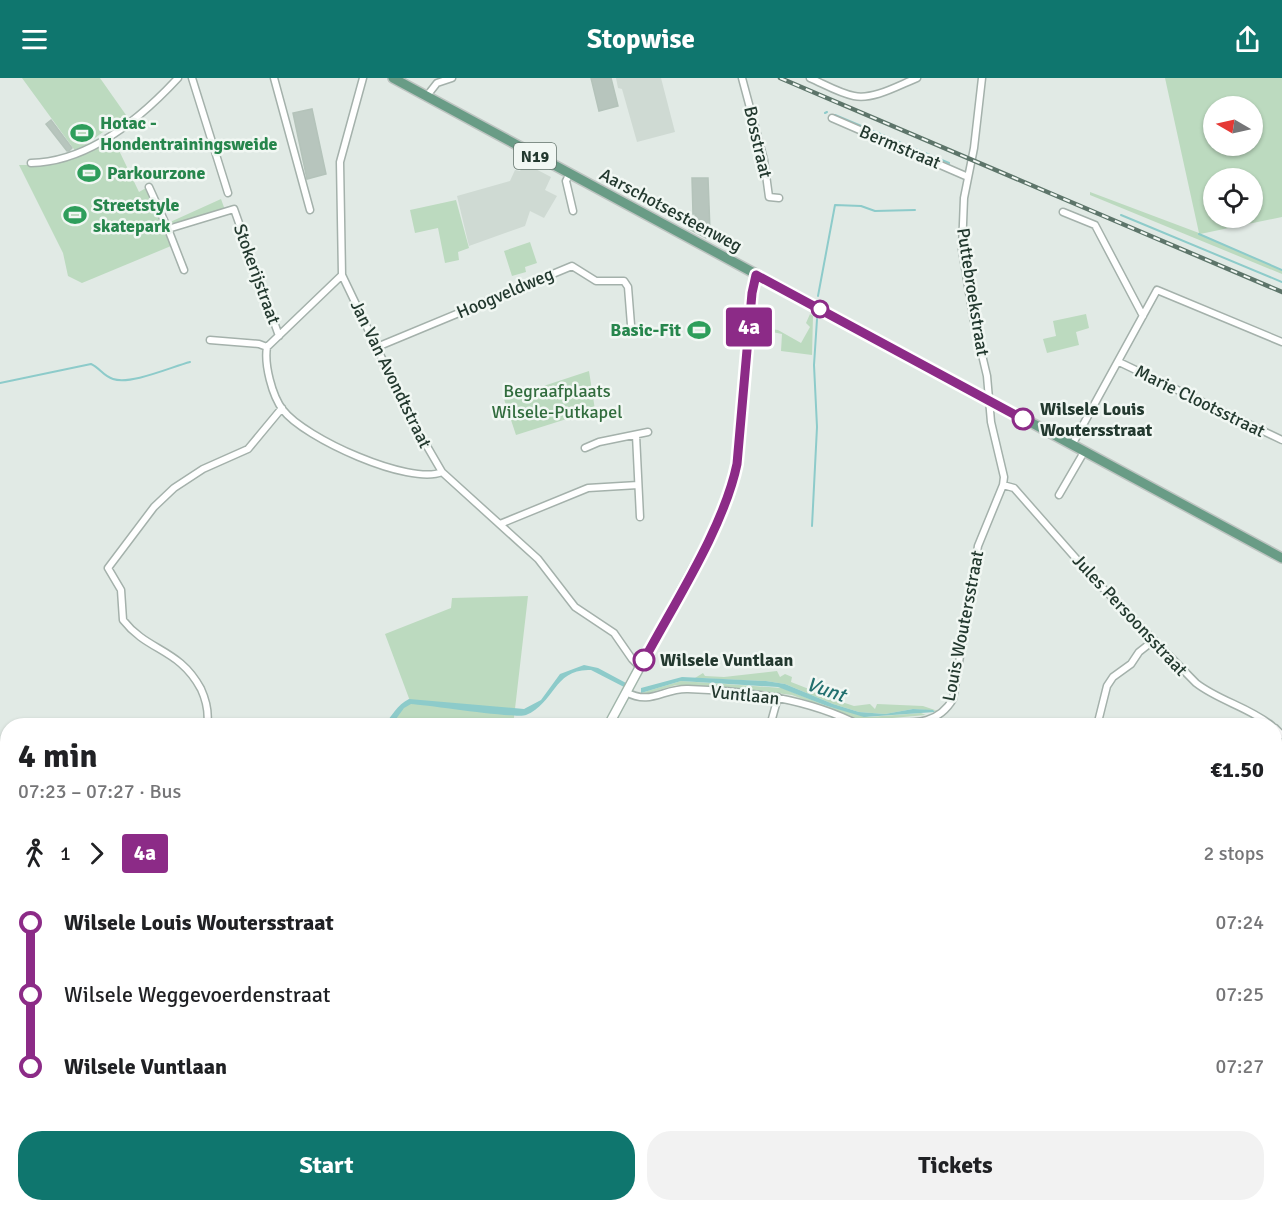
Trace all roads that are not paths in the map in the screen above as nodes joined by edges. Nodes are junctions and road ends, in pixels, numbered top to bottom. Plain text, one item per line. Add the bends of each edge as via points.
1 (178, 78) edge
2 (192, 78) edge
3 (274, 78) edge
4 (363, 78) edge
5 (452, 78) edge
6 (742, 78) edge
7 (810, 78) edge
8 (917, 78) edge
9 (982, 78) edge
10 (396, 79) edge
11 (426, 97) junction
12 (832, 118) dead end
13 (31, 164) dead end
14 (569, 175) junction
15 (968, 177) junction
16 (149, 187) dead end
17 (228, 193) dead end
18 (779, 198) dead end
19 (310, 210) dead end
20 (573, 211) dead end
21 (1064, 212) dead end
22 (168, 229) junction
23 (184, 270) dead end
24 (342, 275) junction
25 (756, 275) junction
26 (1143, 316) junction
27 (631, 325) dead end
28 (279, 336) junction
29 (210, 340) dead end
30 (1282, 342) edge
31 (267, 347) junction
32 (377, 347) junction
33 (1119, 362) junction
34 (988, 400) junction
35 (282, 408) junction
36 (648, 432) dead end
37 (636, 435) junction
38 (1282, 440) edge
39 (1072, 445) junction
40 (585, 447) dead end
41 (1084, 452) junction
42 (442, 472) junction
43 (638, 485) junction
44 (1003, 485) junction
45 (1059, 495) dead end
46 (640, 517) dead end
47 (500, 524) junction
48 (1282, 558) edge
49 (1154, 641) junction
50 (640, 667) junction
51 (628, 688) junction
52 (778, 697) junction
53 (207, 718) edge
54 (613, 718) edge
55 (772, 718) edge
56 (846, 718) edge
57 (933, 718) edge
58 (1099, 718) edge
59 (1263, 718) edge

1 - 13 street via 159,99 104,140 69,158
2 - 17 street
3 - 19 street
4 - 24 street via 340,162
5 - 11 street via 437,83
6 - 18 street, Bosstraat via 764,160 769,197
7 - 8 street via 860,96
9 - 15 street, Puttebroekstraat
10 - 11 main road, Aarschotsesteenweg / N19
11 - 14 main road, Aarschotsesteenweg / N19
12 - 15 street, Bermstraat
14 - 20 street
14 - 25 main road, Aarschotsesteenweg / N19
15 - 34 street, Puttebroekstraat via 962,249 987,376
16 - 22 street
21 - 26 street via 1095,225
22 - 23 street
22 - 28 street, Stokerijstraat via 234,209
24 - 28 street
24 - 32 street, Jan Van Avondtstraat
25 - 34 main road, Aarschotsesteenweg / N19
25 - 50 street via 732,487 709,539
26 - 30 street via 1157,290
26 - 33 street
27 - 32 street, Hoogveldweg via 628,287 624,281 596,281 572,266
28 - 31 street
29 - 31 street
31 - 35 street via 273,385
32 - 42 street, Jan Van Avondtstraat via 410,417
33 - 38 street, Marie Clootsstraat
33 - 39 street
34 - 39 main road, Aarschotsesteenweg / N19
34 - 44 street, Louis Woutersstraat
35 - 42 street via 298,424 335,447 429,476
35 - 53 street via 248,449 203,469 174,488 154,507 108,568 121,590 123,620 138,635 189,669 204,695
36 - 37 street
37 - 40 street
37 - 43 street
39 - 41 main road, Aarschotsesteenweg / N19
41 - 45 street
41 - 48 main road, Aarschotsesteenweg / N19
42 - 47 street, Jan Van Avondtstraat
43 - 46 street
43 - 47 street via 588,488
44 - 49 street, Jules Persoonsstraat via 1014,488
44 - 57 street, Louis Woutersstraat via 978,546 953,699 947,710
47 - 50 street, Jan Van Avondtstraat via 538,559 575,607 614,633
49 - 58 street via 1107,686
49 - 59 street, Jules Persoonsstraat via 1205,690
50 - 51 street
51 - 52 street, Vuntlaan via 639,699 686,689
51 - 54 street
52 - 55 street
52 - 56 street, Vuntlaan

